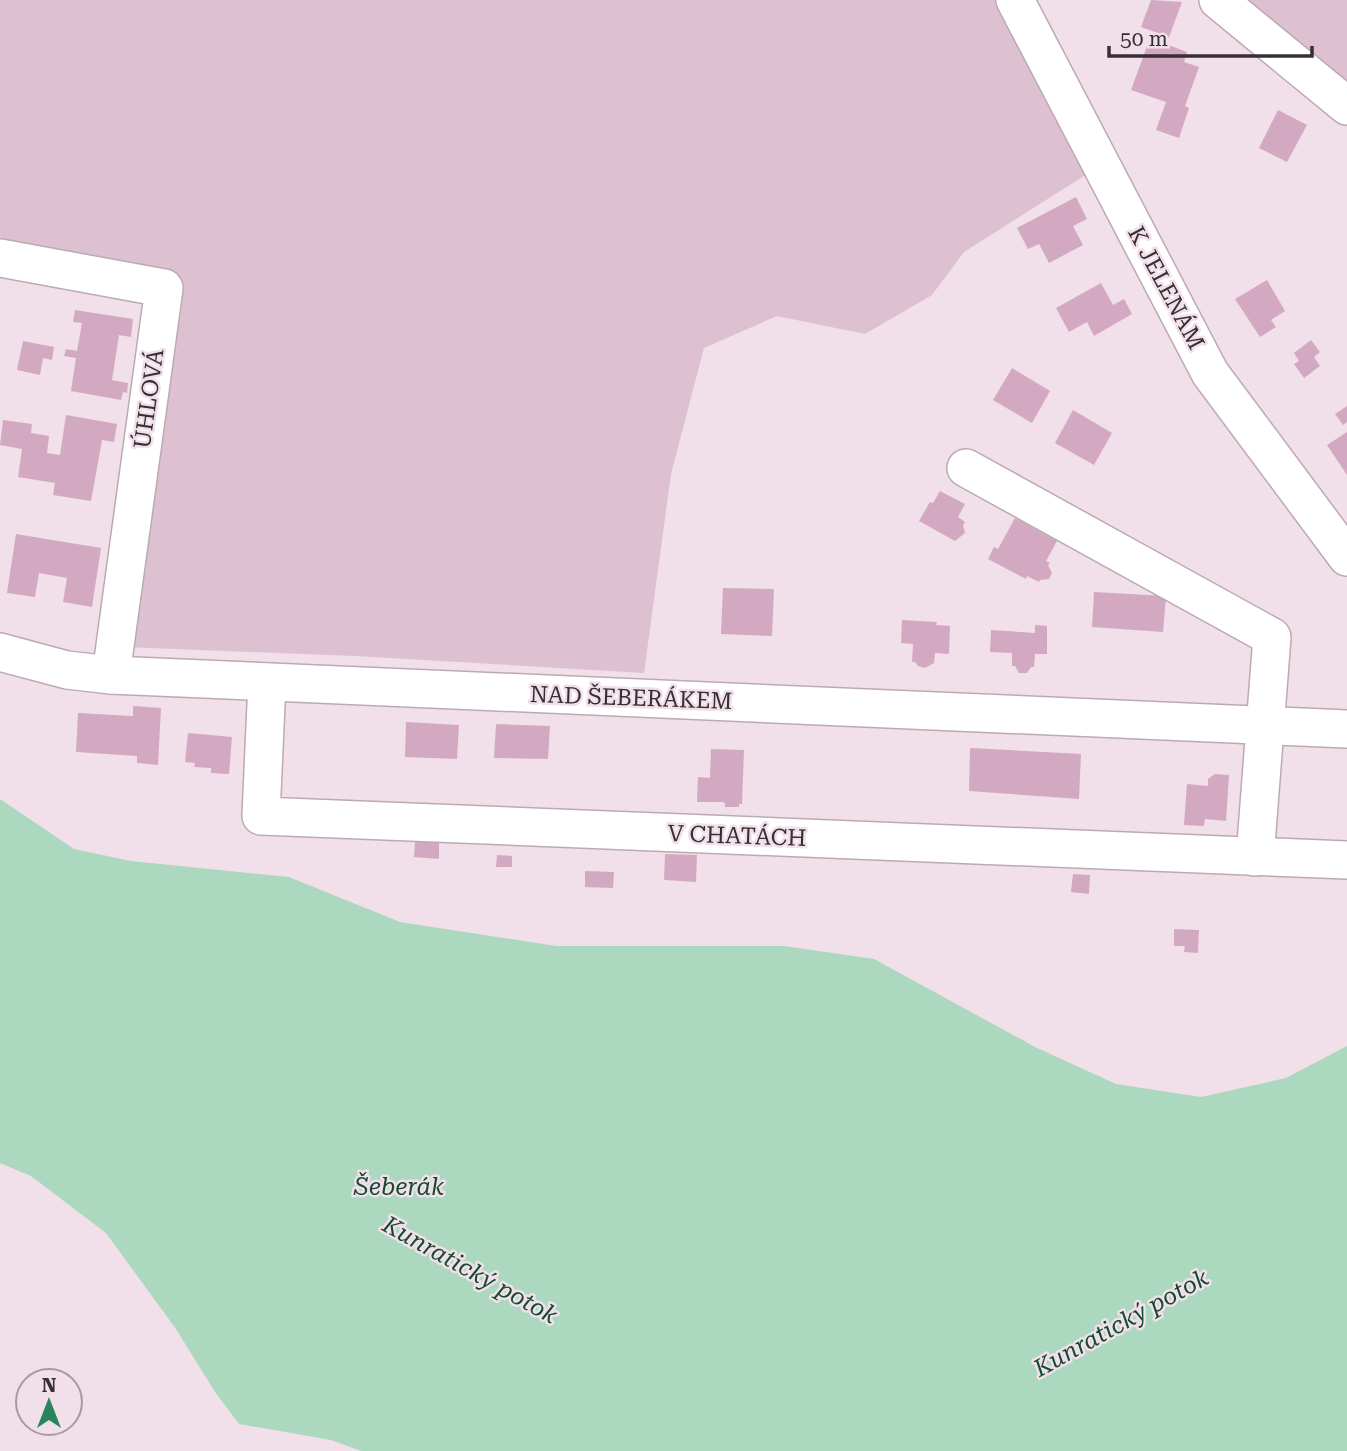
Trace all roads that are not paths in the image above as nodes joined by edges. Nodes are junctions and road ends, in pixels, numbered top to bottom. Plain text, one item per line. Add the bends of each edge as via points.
1 (1015, 0) edge
2 (1218, 0) edge
3 (1347, 106) edge
4 (0, 258) edge
5 (966, 468) dead end
6 (1347, 557) edge
7 (0, 652) edge
8 (111, 675) junction
9 (267, 682) junction
10 (1265, 725) junction
11 (1347, 729) edge
12 (1255, 857) junction
13 (1347, 860) edge

1 - 6 street, K JELENÁM via 1210,373
2 - 3 street
4 - 8 street, ÚHLOVÁ via 164,288
5 - 10 street via 1272,637
7 - 8 street, NAD ŠEBERÁKEM via 67,670
8 - 9 street, NAD ŠEBERÁKEM
9 - 10 street, NAD ŠEBERÁKEM
9 - 12 street, V CHATÁCH via 261,816
10 - 11 street, NAD ŠEBERÁKEM
10 - 12 street
12 - 13 street, V CHATÁCH

